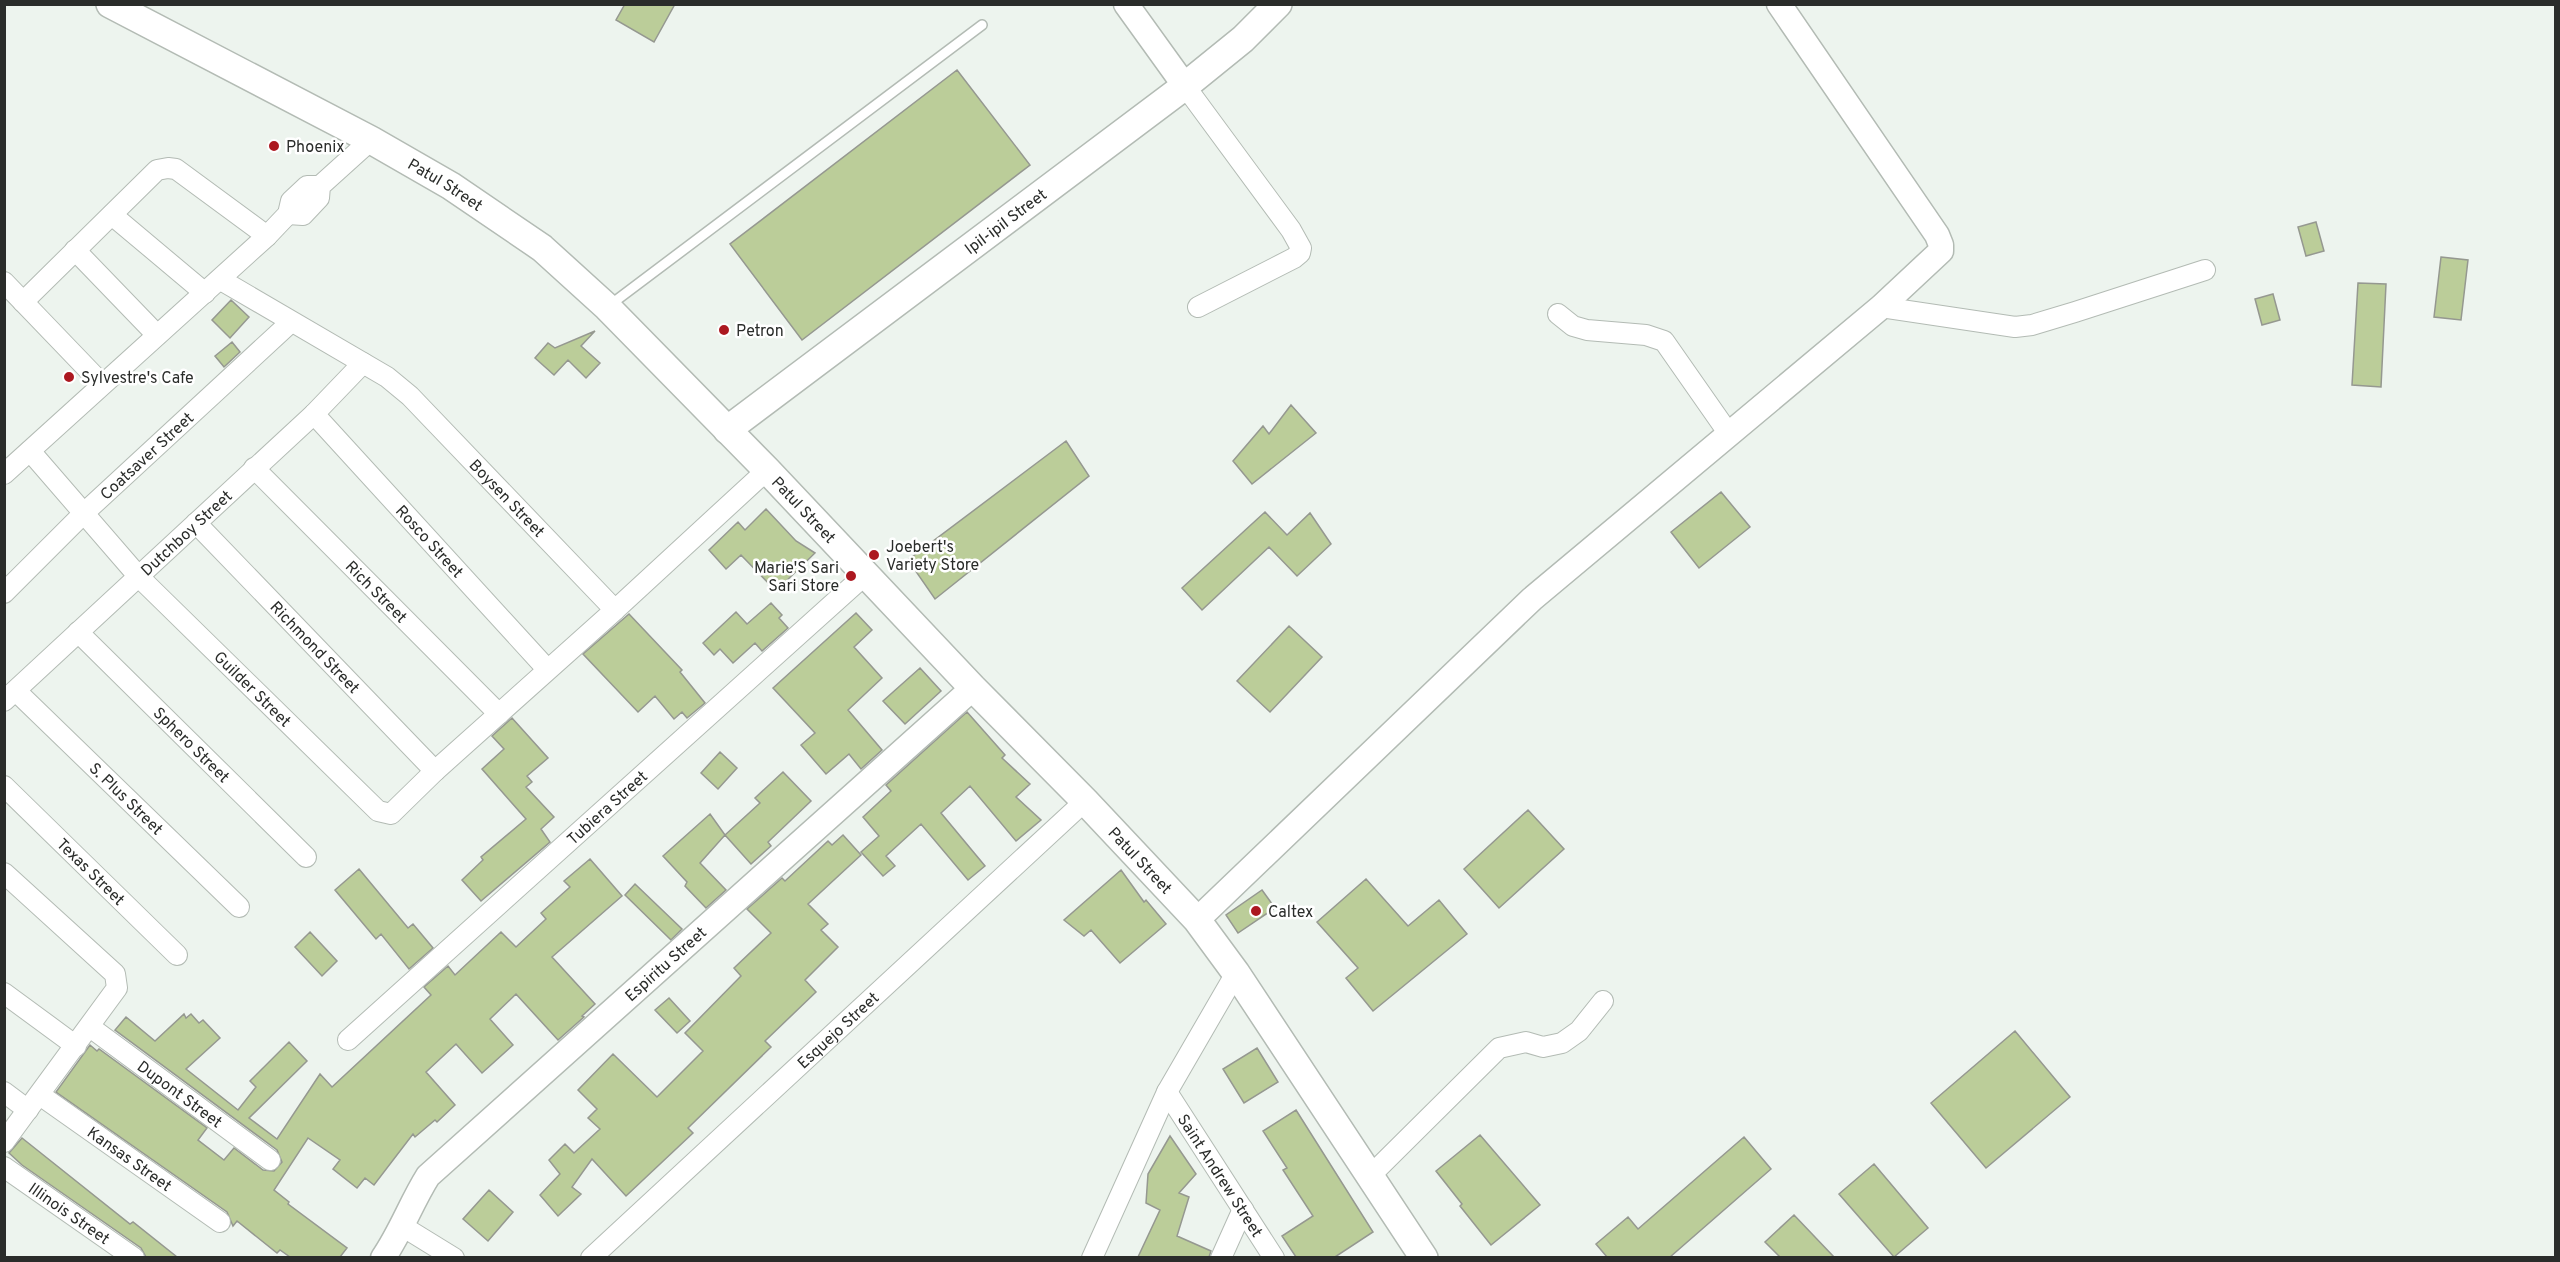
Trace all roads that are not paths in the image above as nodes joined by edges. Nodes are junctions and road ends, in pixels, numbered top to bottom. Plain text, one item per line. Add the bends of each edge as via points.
1 (110, 4) edge
2 (1126, 4) edge
3 (1278, 4) edge
4 (1779, 4) edge
5 (982, 25) dead end
6 (1185, 86) junction
7 (371, 140) junction
8 (112, 214) junction
9 (267, 236) junction
10 (75, 250) junction
11 (2205, 270) dead end
12 (221, 280) junction
13 (4, 282) edge
14 (205, 294) junction
15 (23, 302) junction
16 (607, 307) junction
17 (1198, 307) dead end
18 (1881, 307) junction
19 (1558, 314) dead end
20 (291, 322) junction
21 (157, 335) junction
22 (363, 363) junction
23 (102, 384) junction
24 (314, 414) junction
25 (727, 430) junction
26 (1729, 434) junction
27 (30, 451) junction
28 (254, 468) junction
29 (767, 470) junction
30 (4, 474) edge
31 (84, 513) junction
32 (196, 523) junction
33 (866, 574) junction
34 (140, 577) junction
35 (4, 593) edge
36 (615, 610) junction
37 (78, 632) junction
38 (548, 669) junction
39 (973, 688) junction
40 (10, 696) edge
41 (499, 714) junction
42 (435, 771) junction
43 (4, 786) edge
44 (1085, 801) junction
45 (306, 857) dead end
46 (4, 873) edge
47 (239, 907) dead end
48 (1197, 920) junction
49 (177, 955) dead end
50 (1236, 974) junction
51 (4, 993) edge
52 (1604, 1000) dead end
53 (90, 1027) junction
54 (348, 1040) dead end
55 (76, 1046) junction
56 (4, 1092) edge
57 (1167, 1092) junction
58 (34, 1102) junction
59 (4, 1142) edge
60 (270, 1160) dead end
61 (4, 1167) edge
62 (1370, 1176) junction
63 (1243, 1209) junction
64 (220, 1222) dead end
65 (402, 1226) junction
66 (134, 1257) edge
67 (383, 1257) edge
68 (454, 1257) edge
69 (591, 1257) edge
70 (1092, 1257) edge
71 (1221, 1257) edge
72 (1274, 1257) edge
73 (1424, 1257) edge

1 - 7 main road, Patul Street
2 - 6 street
3 - 6 main road, Ipil-ipil Street via 1243,39
4 - 18 street via 1941,245 1934,259
5 - 16 lane
6 - 17 street via 1301,248 1294,258
6 - 25 main road, Ipil-ipil Street
7 - 9 street via 320,186 308,186 291,201 288,214
7 - 16 main road, Patul Street via 451,186 542,248
8 - 9 street via 157,170 176,169
8 - 10 street
8 - 14 street
9 - 12 street
10 - 15 street
10 - 21 street
11 - 18 street via 2015,327
12 - 14 street
12 - 20 street, Boysen Street
13 - 15 street
14 - 21 street
15 - 23 street
16 - 25 main road, Patul Street
18 - 26 street
19 - 26 street via 1573,326 1587,330 1646,335 1664,341
20 - 22 street, Boysen Street
20 - 31 street, Coatsaver Street
21 - 23 street
22 - 24 street, Dutchboy Street
22 - 36 street, Boysen Street via 410,396
23 - 27 street
24 - 28 street, Dutchboy Street
24 - 38 street, Rosco Street
25 - 29 main road, Patul Street
26 - 48 street via 1532,599
27 - 30 street
27 - 31 street, Guilder Street
28 - 32 street, Dutchboy Street
28 - 41 street, Rich Street
29 - 33 main road, Patul Street
29 - 36 street
31 - 34 street, Guilder Street
31 - 35 street, Coatsaver Street
32 - 34 street, Dutchboy Street
32 - 42 street, Richmond Street
33 - 39 main road, Patul Street
33 - 54 street, Tubiera Street
34 - 37 street, Dutchboy Street
34 - 42 street, Guilder Street via 378,811 391,814
36 - 38 street
37 - 40 street, Dutchboy Street
37 - 45 street, Sphero Street
38 - 41 street
39 - 44 main road, Patul Street
39 - 65 street, Espiritu Street via 428,1176
40 - 47 street, S. Plus Street
41 - 42 street
43 - 49 street, Texas Street
44 - 48 main road, Patul Street
44 - 69 street, Esquejo Street
46 - 53 street via 115,974 116,992
48 - 50 main road, Patul Street
50 - 57 street
50 - 62 main road, Patul Street
51 - 55 street
52 - 62 street via 1579,1030 1562,1043 1543,1047 1526,1042 1499,1048
53 - 55 street
53 - 60 street, Dupont Street
55 - 58 street
56 - 58 street, Kansas Street
57 - 63 street, Saint Andrew Street
57 - 70 street
58 - 59 street
58 - 64 street, Kansas Street
61 - 66 street, Illinois Street
62 - 73 main road, Patul Street
63 - 71 street
63 - 72 street, Saint Andrew Street
65 - 67 street, Espiritu Street
65 - 68 street

